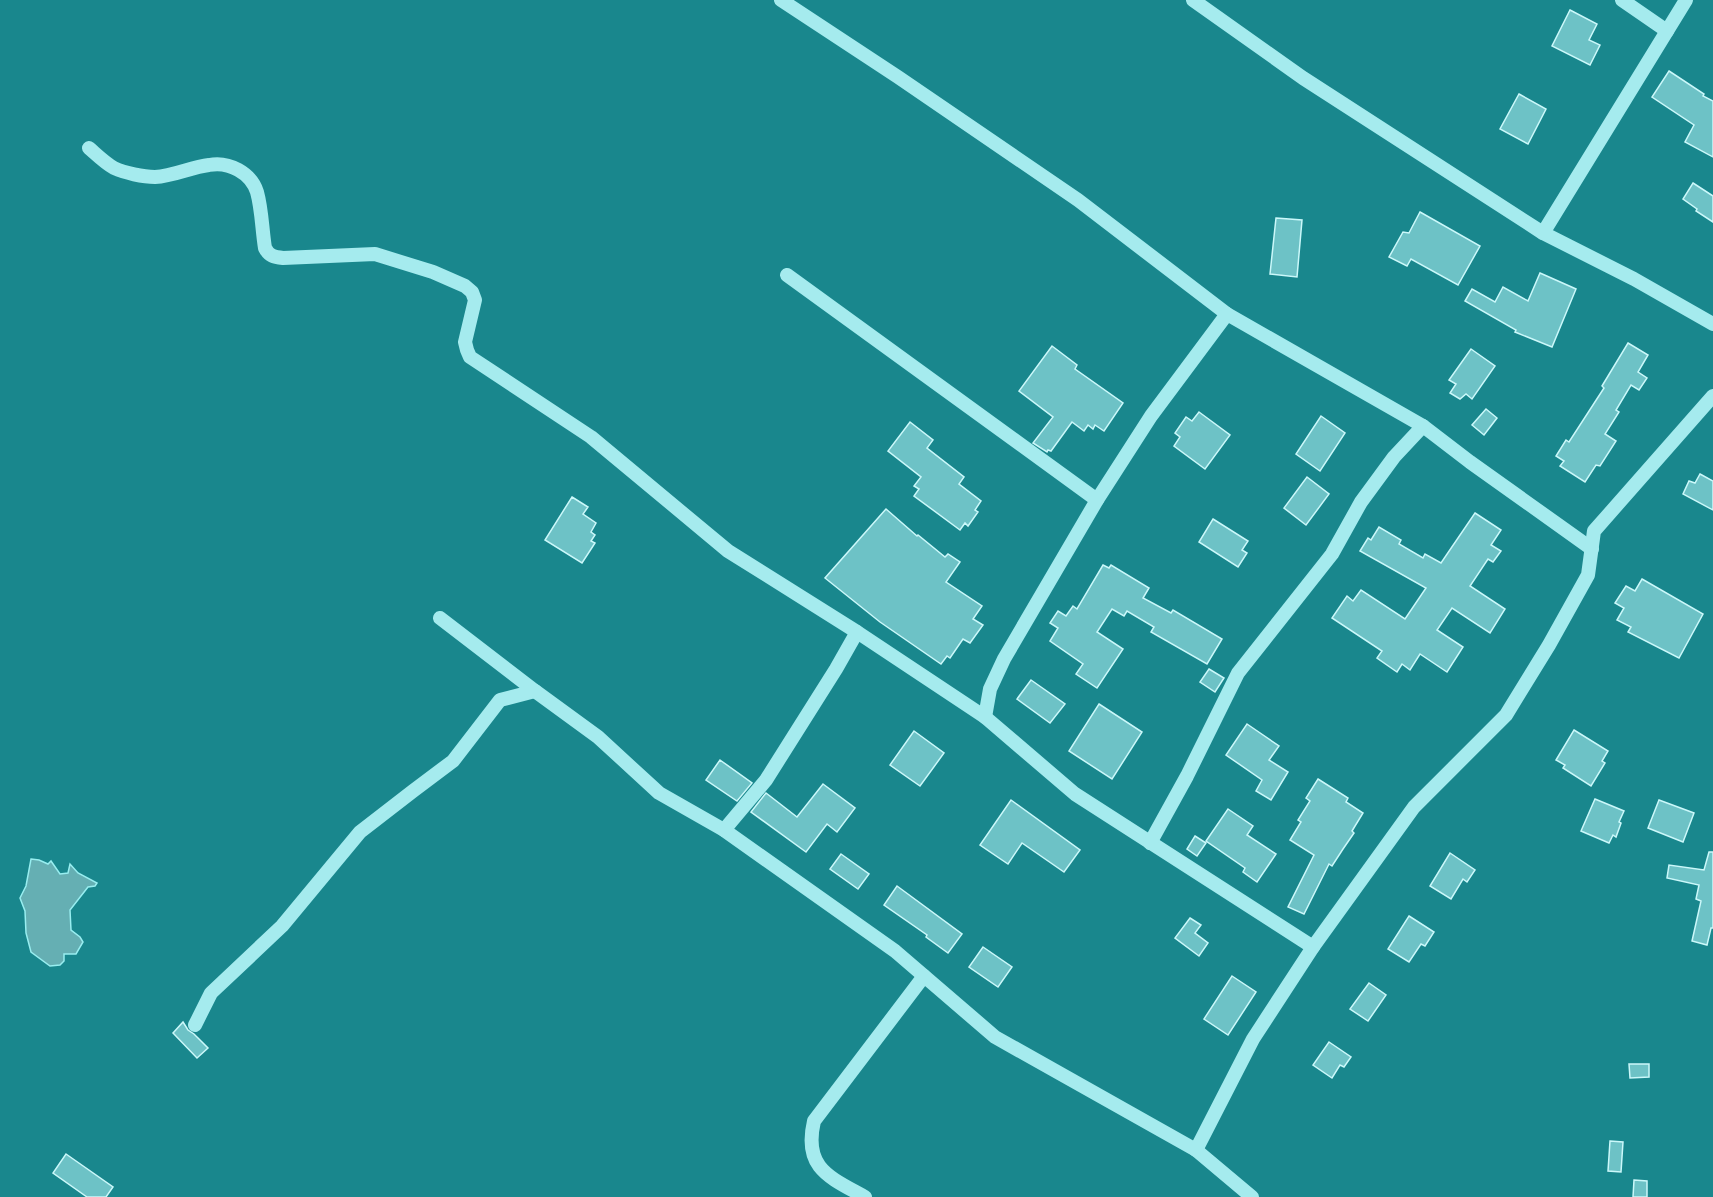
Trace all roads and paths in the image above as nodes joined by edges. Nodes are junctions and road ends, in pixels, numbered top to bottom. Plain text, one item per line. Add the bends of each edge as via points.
1 (781, 0) edge
2 (1193, 0) edge
3 (1622, 0) edge
4 (1686, 0) edge
5 (1667, 30) junction
6 (88, 148) dead end
7 (1544, 233) junction
8 (787, 275) dead end
9 (1227, 314) junction
10 (1713, 324) edge
11 (1713, 396) edge
12 (1423, 426) junction
13 (1097, 500) junction
14 (1592, 549) junction
15 (440, 618) dead end
16 (857, 632) junction
17 (535, 691) junction
18 (985, 717) junction
19 (724, 830) junction
20 (1150, 843) junction
21 (1313, 947) junction
22 (924, 976) junction
23 (195, 1025) dead end
24 (1196, 1150) junction
25 (865, 1197) edge
26 (1252, 1197) edge

1 - 9 street via 1078,201
2 - 7 street via 1303,78
3 - 5 street
4 - 5 street
5 - 7 street
6 - 16 street via 115,168 144,176 189,171 210,164 242,171 257,191 265,248 274,257 375,254 465,286 475,300 465,342 470,357 591,437 728,550
7 - 10 street
8 - 13 street
9 - 12 street
9 - 13 street via 1151,416
11 - 14 street via 1594,531
12 - 14 street
12 - 20 street via 1394,457 1361,502 1332,554 1238,673
13 - 18 street via 1004,659 990,689
14 - 21 street via 1588,575 1506,715 1414,807
15 - 17 street
16 - 18 street
16 - 19 street via 766,780
17 - 19 street via 598,737 659,793
17 - 23 street via 500,700 453,761 360,832 282,926 212,993
18 - 20 street via 1075,794
19 - 22 street via 895,951
20 - 21 street
21 - 24 street via 1252,1039
22 - 24 street via 995,1037
22 - 25 street via 814,1121 810,1137 814,1158 828,1177
24 - 26 street

